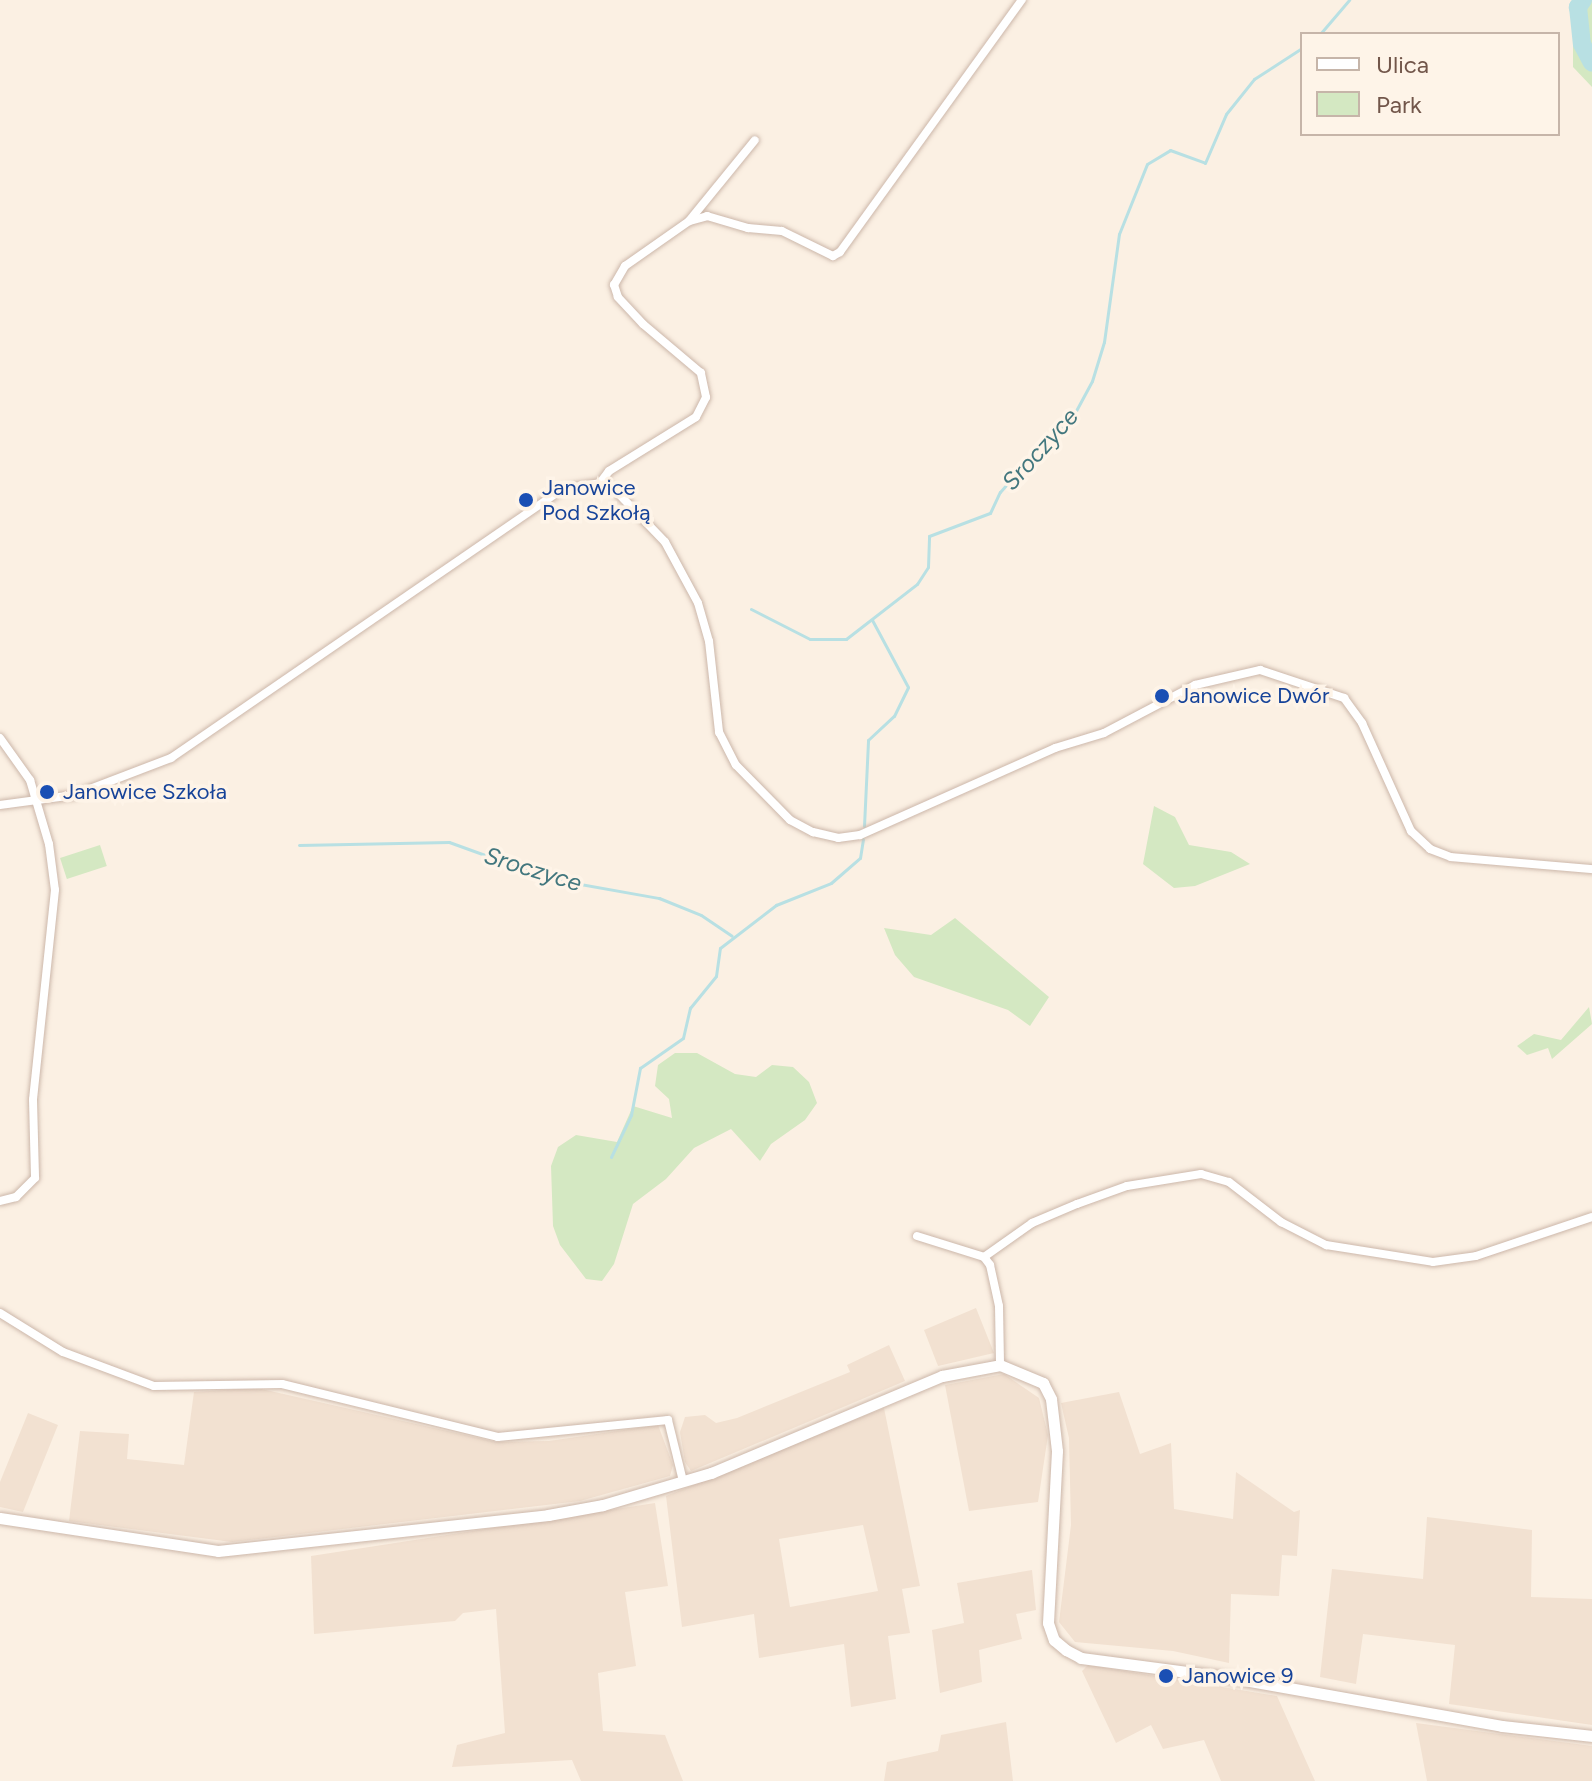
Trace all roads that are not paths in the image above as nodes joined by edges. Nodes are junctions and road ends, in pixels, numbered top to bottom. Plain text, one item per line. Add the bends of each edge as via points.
1 (1022, 0) edge
2 (755, 140) dead end
3 (689, 221) junction
4 (600, 483) junction
5 (0, 738) edge
6 (37, 803) junction
7 (0, 805) edge
8 (1592, 869) edge
9 (0, 1201) edge
10 (1592, 1217) edge
11 (917, 1236) dead end
12 (984, 1257) junction
13 (0, 1313) edge
14 (1000, 1365) junction
15 (683, 1481) junction
16 (0, 1518) edge
17 (1592, 1736) edge

1 - 3 street via 840,252 833,256 782,231 707,216
2 - 3 street
3 - 4 street via 625,266 614,285 643,324 701,373 705,407 609,471
4 - 6 street via 563,489 171,758 74,795
4 - 8 street via 615,490 665,542 693,593 709,641 719,732 736,765 790,820 813,832 838,838 871,831 985,778 1104,733 1195,685 1260,670 1344,698 1362,723 1411,831 1430,849 1451,857
5 - 6 street via 30,780
6 - 7 street
6 - 9 street via 55,890 33,1100 35,1178 16,1197
10 - 12 street via 1476,1256 1433,1262 1326,1245 1281,1222 1229,1182 1201,1174 1127,1186 1077,1204 1032,1223
11 - 12 street
12 - 14 street via 999,1306
13 - 15 street via 63,1352 154,1386 282,1384 498,1437 668,1420
14 - 15 street via 942,1376
14 - 17 street via 1043,1383 1051,1399 1057,1451 1048,1623 1054,1640 1066,1650 1081,1658
15 - 16 street via 548,1515 251,1551 166,1547

